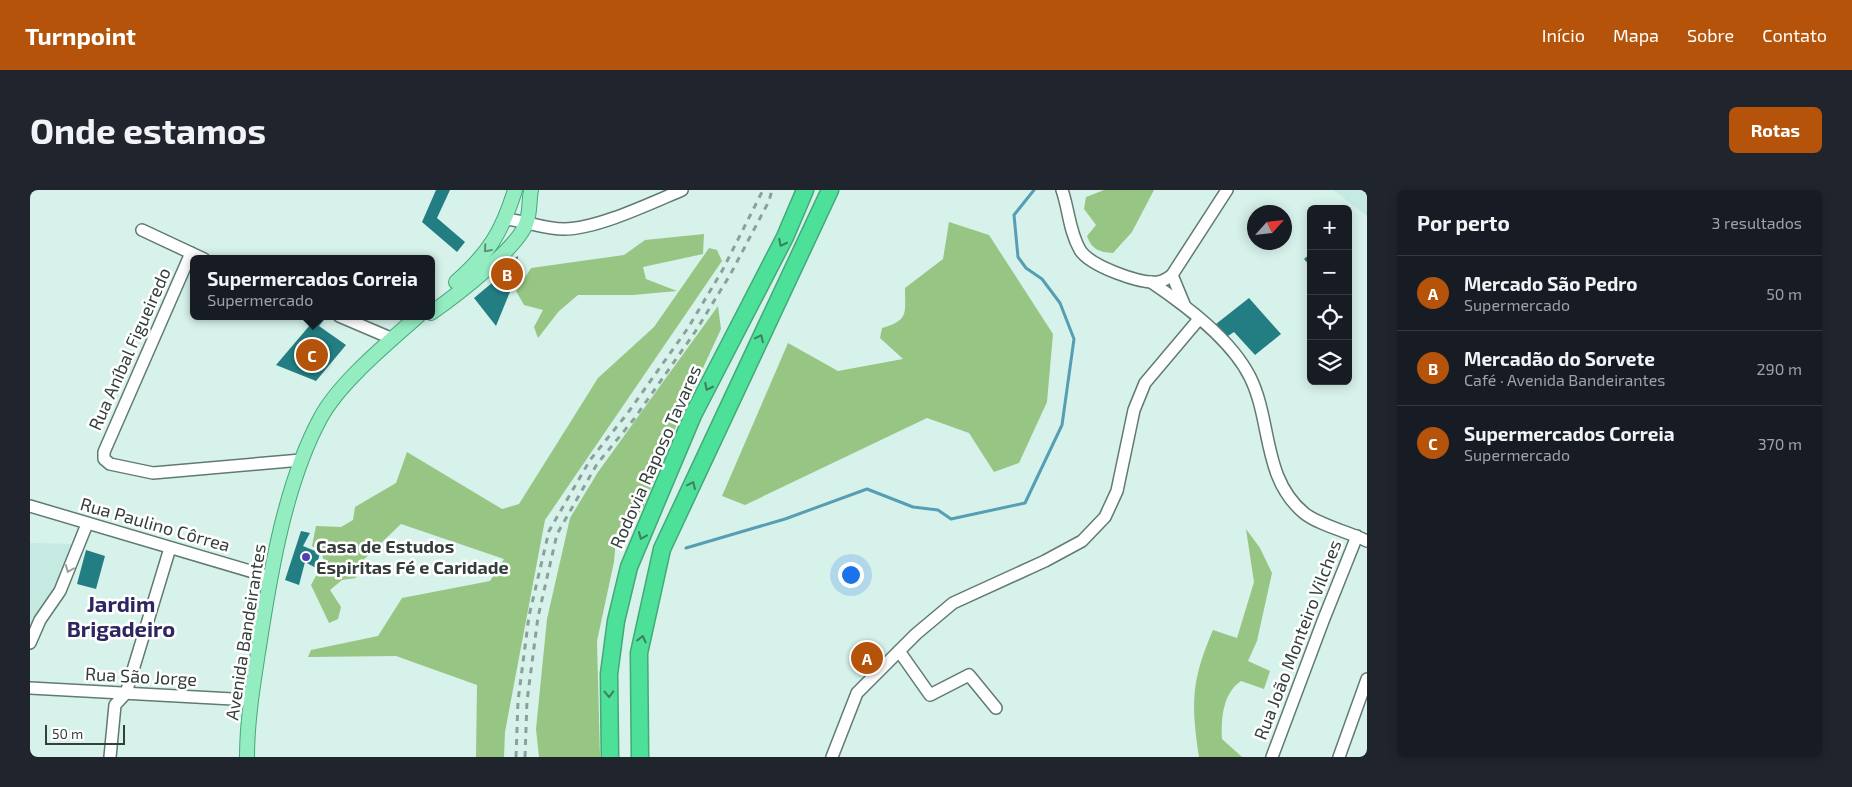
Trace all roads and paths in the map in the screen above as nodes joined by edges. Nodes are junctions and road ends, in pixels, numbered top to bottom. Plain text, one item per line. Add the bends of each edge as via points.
1 (515, 190) edge
2 (531, 190) edge
3 (682, 190) edge
4 (1062, 190) edge
5 (1227, 190) edge
6 (803, 194) edge
7 (828, 197) edge
8 (506, 219) junction
9 (527, 221) junction
10 (142, 230) dead end
11 (191, 253) joint
12 (190, 255) edge
13 (195, 255) edge
14 (1172, 275) junction
15 (1151, 282) junction
16 (435, 301) edge
17 (1184, 304) junction
18 (435, 310) edge
19 (1199, 319) junction
20 (348, 320) edge
21 (413, 320) edge
22 (420, 320) edge
23 (392, 339) junction
24 (301, 460) junction
25 (30, 506) edge
26 (87, 524) junction
27 (1362, 538) edge
28 (170, 548) junction
29 (270, 577) junction
30 (1328, 612) junction
31 (30, 643) edge
32 (898, 651) junction
33 (1367, 679) edge
34 (30, 688) edge
35 (126, 693) junction
36 (251, 700) junction
37 (996, 708) dead end
38 (110, 757) edge
39 (247, 757) edge
40 (610, 757) edge
41 (640, 757) edge
42 (832, 757) edge
43 (1272, 757) edge
44 (1278, 757) edge
45 (1339, 757) edge

1 - 8 main road
2 - 9 main road
3 - 9 street via 578,227 551,228
4 - 15 street via 1072,230 1083,254 1104,267
5 - 14 street
6 -> 40 highway, Rodovia Raposo Tavares via 693,415 630,567 616,621 609,674
41 -> 7 highway via 639,654 662,549
8 - 9 street
8 -> 16 main road via 491,245
9 - 18 main road via 522,232 503,253
10 - 11 street
11 - 13 street
12 - 24 street, Rua Aníbal Figueiredo via 104,452 104,459 110,464 153,473
14 - 15 street via 1166,280
14 - 17 street
15 - 17 street
17 - 19 street
19 - 27 street via 1232,352 1250,378 1273,468 1288,493 1304,513
19 - 32 street via 1145,383 1130,428 1117,492 1105,517 1082,541 953,604
20 - 23 street
21 - 23 main road, Avenida Bandeirantes
22 - 23 main road, Avenida Bandeirantes
23 - 24 main road, Avenida Bandeirantes via 352,377 322,416
24 - 29 main road, Avenida Bandeirantes
25 - 26 street, Rua Paulino Côrrea
26 - 28 street, Rua Paulino Côrrea
26 -> 31 street via 60,591 40,620
27 - 30 street, Rua João Monteiro Vilches
28 - 29 street, Rua Paulino Côrrea
28 - 35 street
29 - 36 main road, Avenida Bandeirantes
30 - 43 street, Rua João Monteiro Vilches
30 - 44 street via 1329,622
32 - 37 street via 930,695 969,676
32 - 42 street via 857,693
33 - 45 street
34 - 35 street, Rua São Jorge
35 - 36 street, Rua São Jorge
35 - 38 street via 116,705
36 - 39 main road, Avenida Bandeirantes

